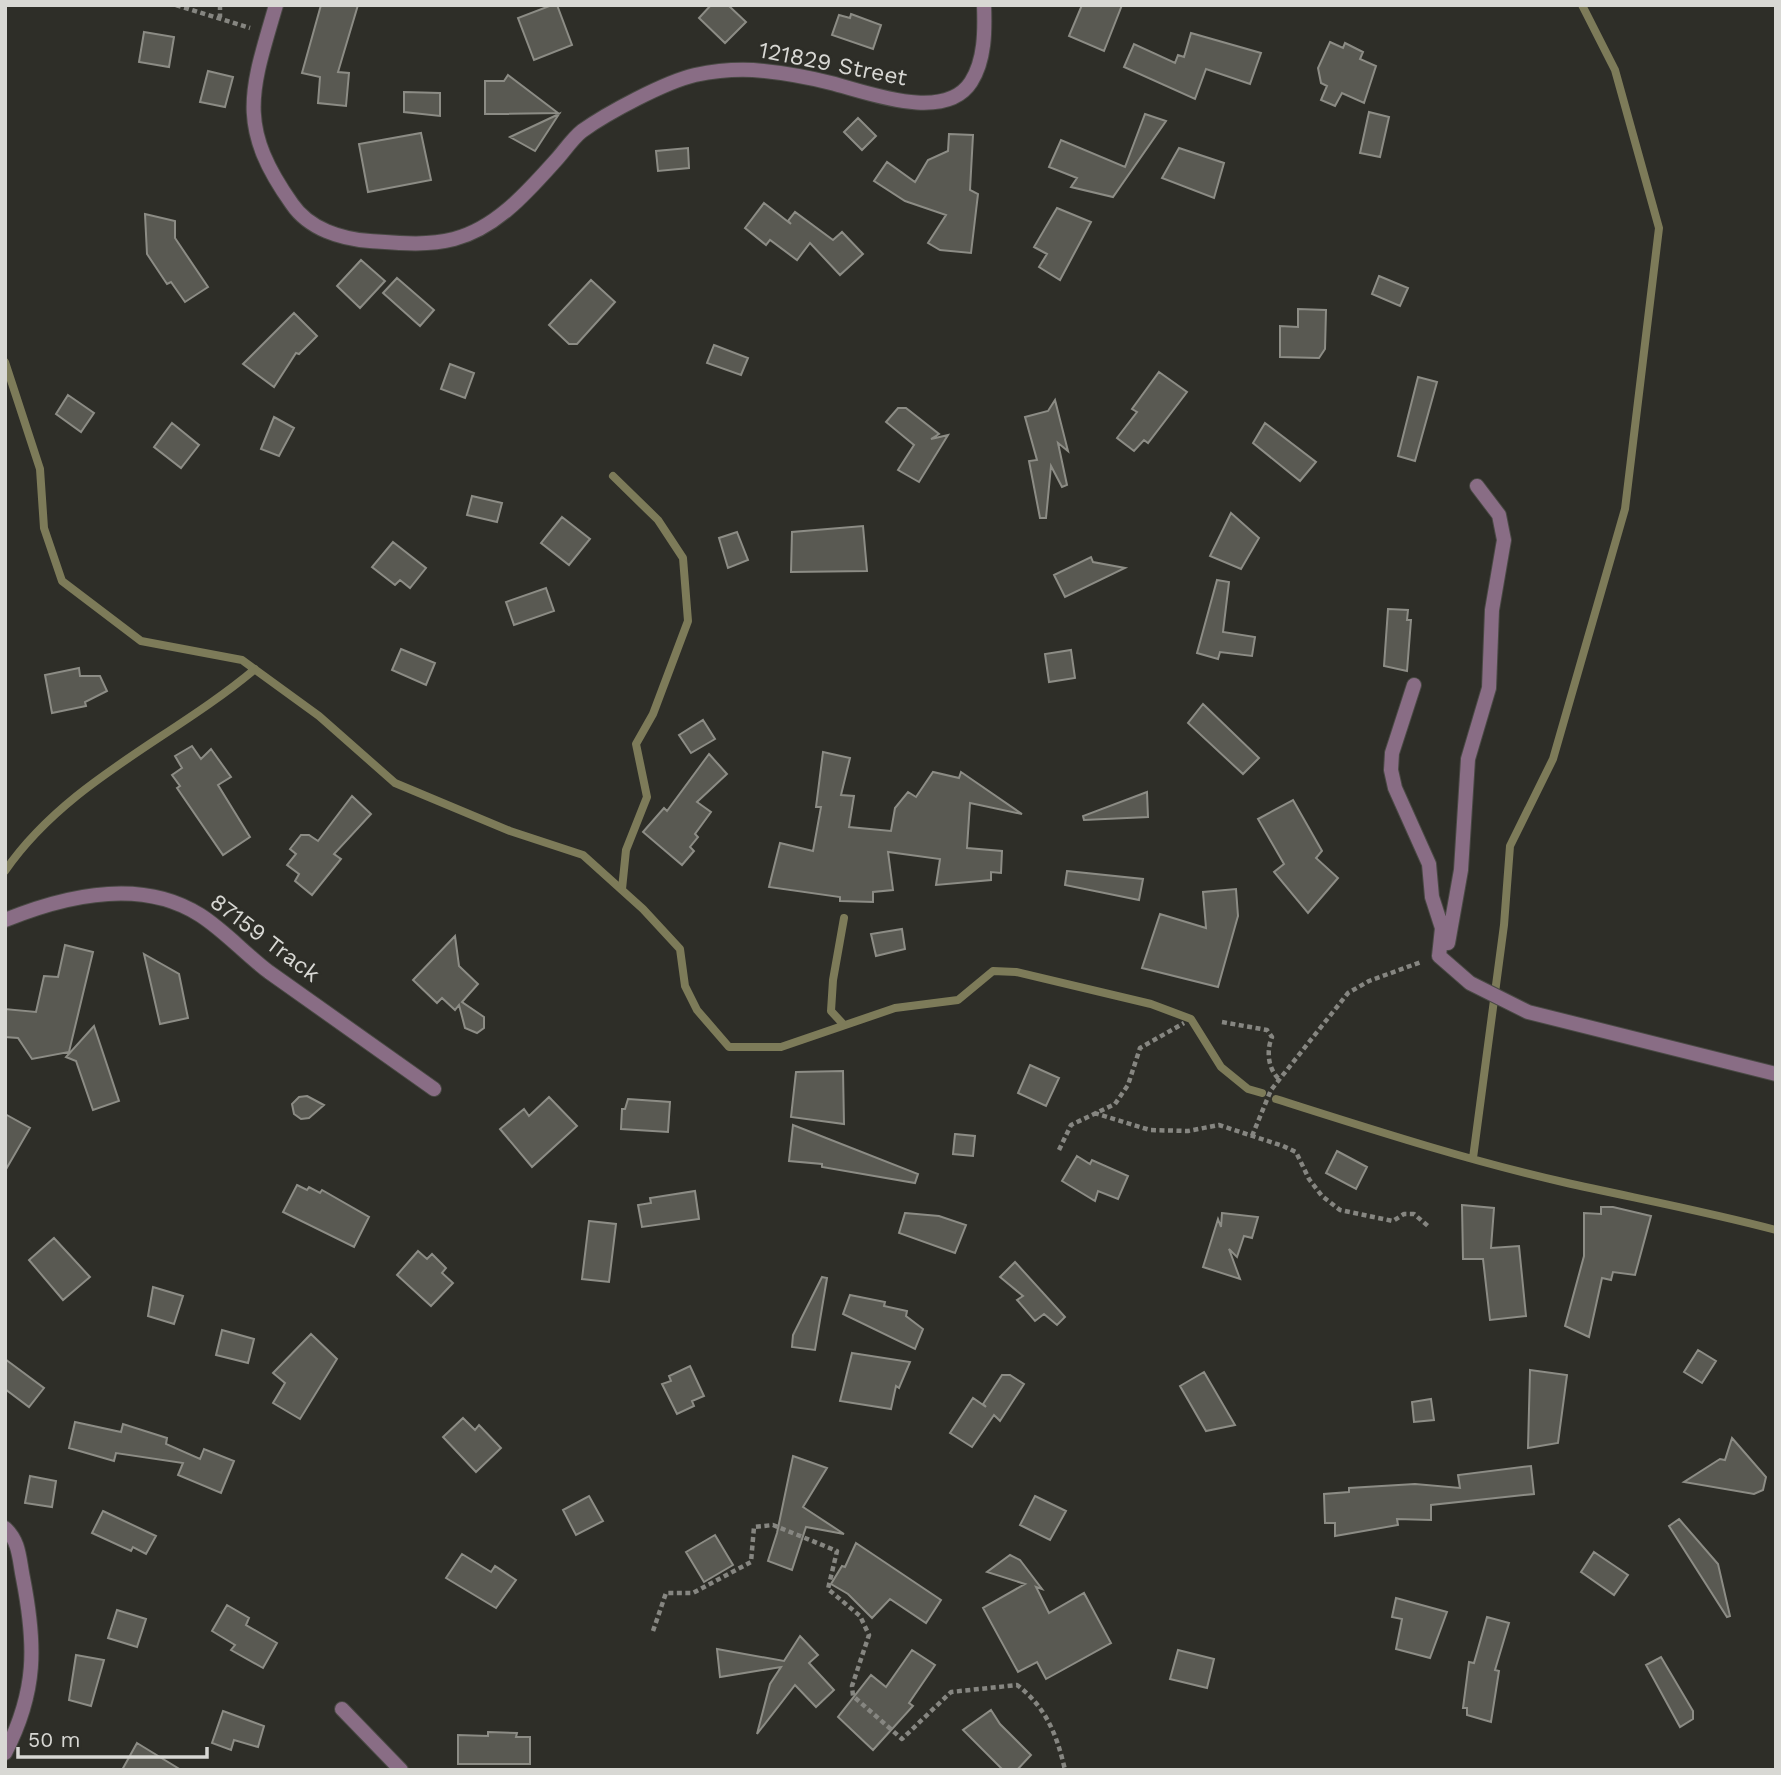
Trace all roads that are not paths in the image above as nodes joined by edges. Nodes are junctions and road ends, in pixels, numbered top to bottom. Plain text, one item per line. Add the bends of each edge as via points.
1 (276, 5) edge
2 (985, 5) edge
3 (1477, 486) dead end
4 (1414, 685) dead end
5 (5, 920) edge
6 (1441, 959) junction
7 (1776, 1074) edge
8 (434, 1089) dead end
9 (5, 1528) edge
10 (342, 1709) dead end
11 (5, 1752) edge
12 (401, 1770) edge

1 - 2 street, 121829 Street via 252,92 251,113 271,175 297,211 322,230 354,239 425,243 456,239 492,221 526,194 581,132 657,89 692,76 754,70 828,82 905,102 925,103 959,93 970,83 981,56
3 - 6 street via 1499,515 1504,540 1492,610 1489,688 1468,759 1461,870
4 - 6 street via 1391,770 1429,863 1442,928
5 - 8 street, 87159 Track via 48,903 102,894 143,896 184,906 249,958
6 - 7 street via 1470,983 1528,1012
9 - 11 street via 18,1545 33,1647 25,1710
10 - 12 street

